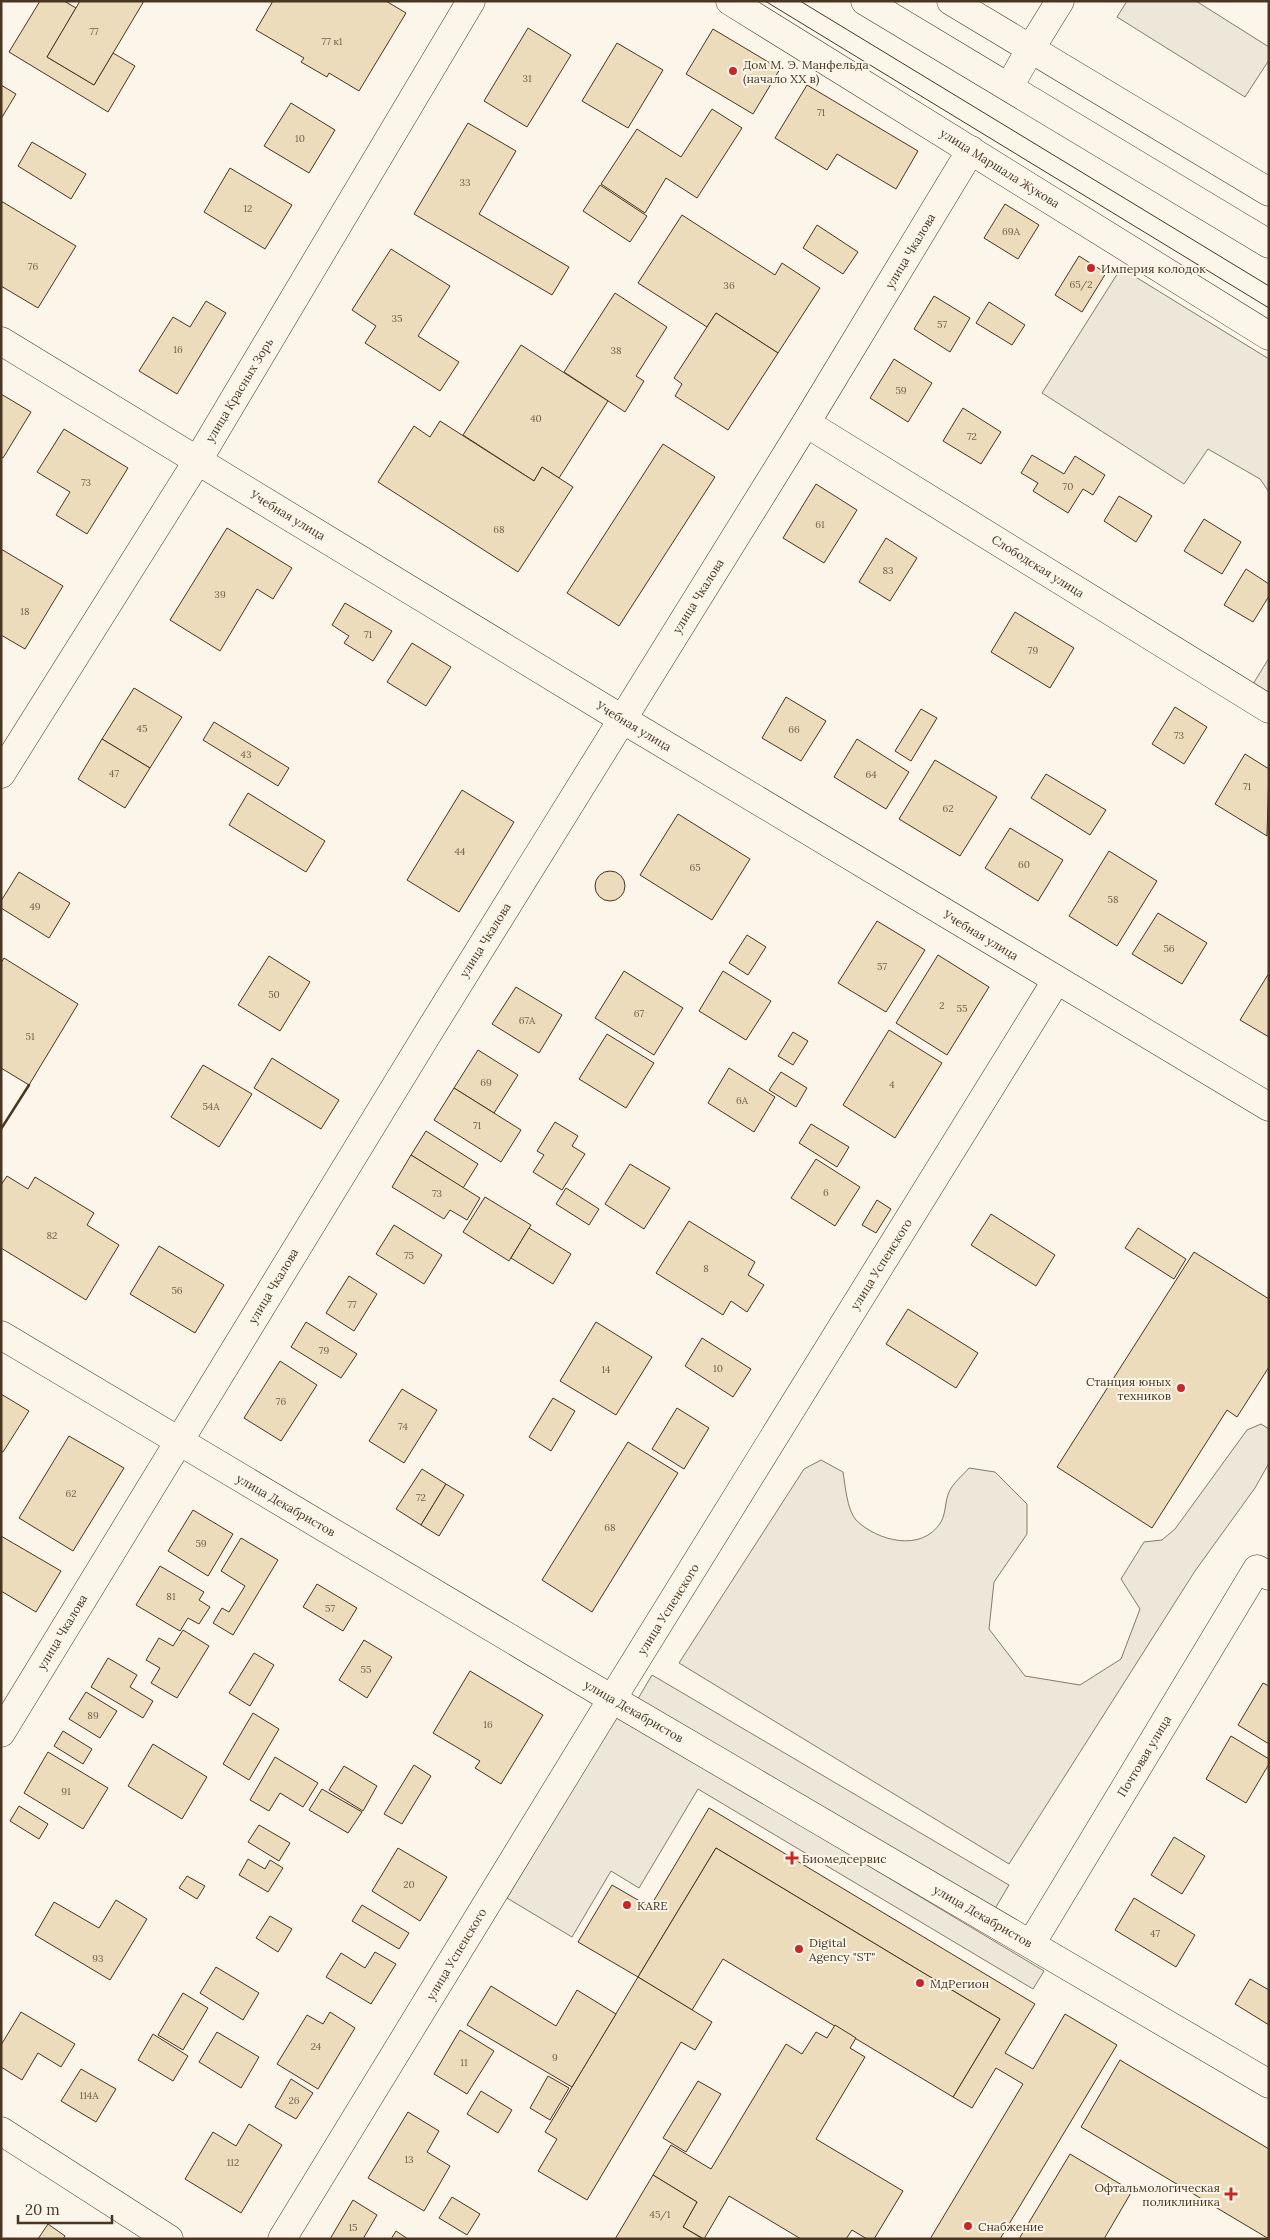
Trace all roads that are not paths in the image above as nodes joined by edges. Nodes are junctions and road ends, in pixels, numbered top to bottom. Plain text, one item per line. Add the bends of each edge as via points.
1 (471, 1) edge
2 (730, 1) edge
3 (865, 1) edge
4 (951, 1) edge
5 (1060, 1) edge
6 (1031, 48) junction
7 (1009, 87) junction
8 (971, 150) junction
9 (1269, 192) edge
10 (1269, 244) edge
11 (1269, 336) edge
12 (1, 341) edge
13 (806, 423) junction
14 (198, 460) junction
15 (1269, 709) edge
16 (622, 719) junction
17 (1, 774) edge
18 (1056, 981) junction
19 (1269, 1107) edge
20 (1, 1335) edge
21 (177, 1442) junction
22 (1263, 1573) edge
23 (612, 1699) junction
24 (1, 1733) edge
25 (1031, 1944) junction
26 (1269, 2084) edge
27 (1, 2131) edge
28 (170, 2239) edge
29 (282, 2239) edge

1 - 14 street, улица Красных Зорь
2 - 8 street, улица Маршала Жукова
3 - 7 street
4 - 6 street
5 - 6 street
6 - 7 street
6 - 9 street
7 - 10 street
8 - 11 street, улица Маршала Жукова
8 - 13 street, улица Чкалова
12 - 14 street, Учебная улица
13 - 15 street, Слободская улица
13 - 16 street, улица Чкалова
14 - 16 street, Учебная улица
14 - 17 street, улица Красных Зорь
16 - 18 street, Учебная улица
16 - 21 street, улица Чкалова
18 - 19 street, Учебная улица
18 - 23 street, улица Успенского
20 - 21 street, улица Декабристов
21 - 23 street, улица Декабристов
21 - 24 street, улица Чкалова
22 - 25 street, Почтовая улица
23 - 25 street, улица Декабристов
23 - 29 street, улица Успенского
25 - 26 street, улица Декабристов
27 - 28 street

